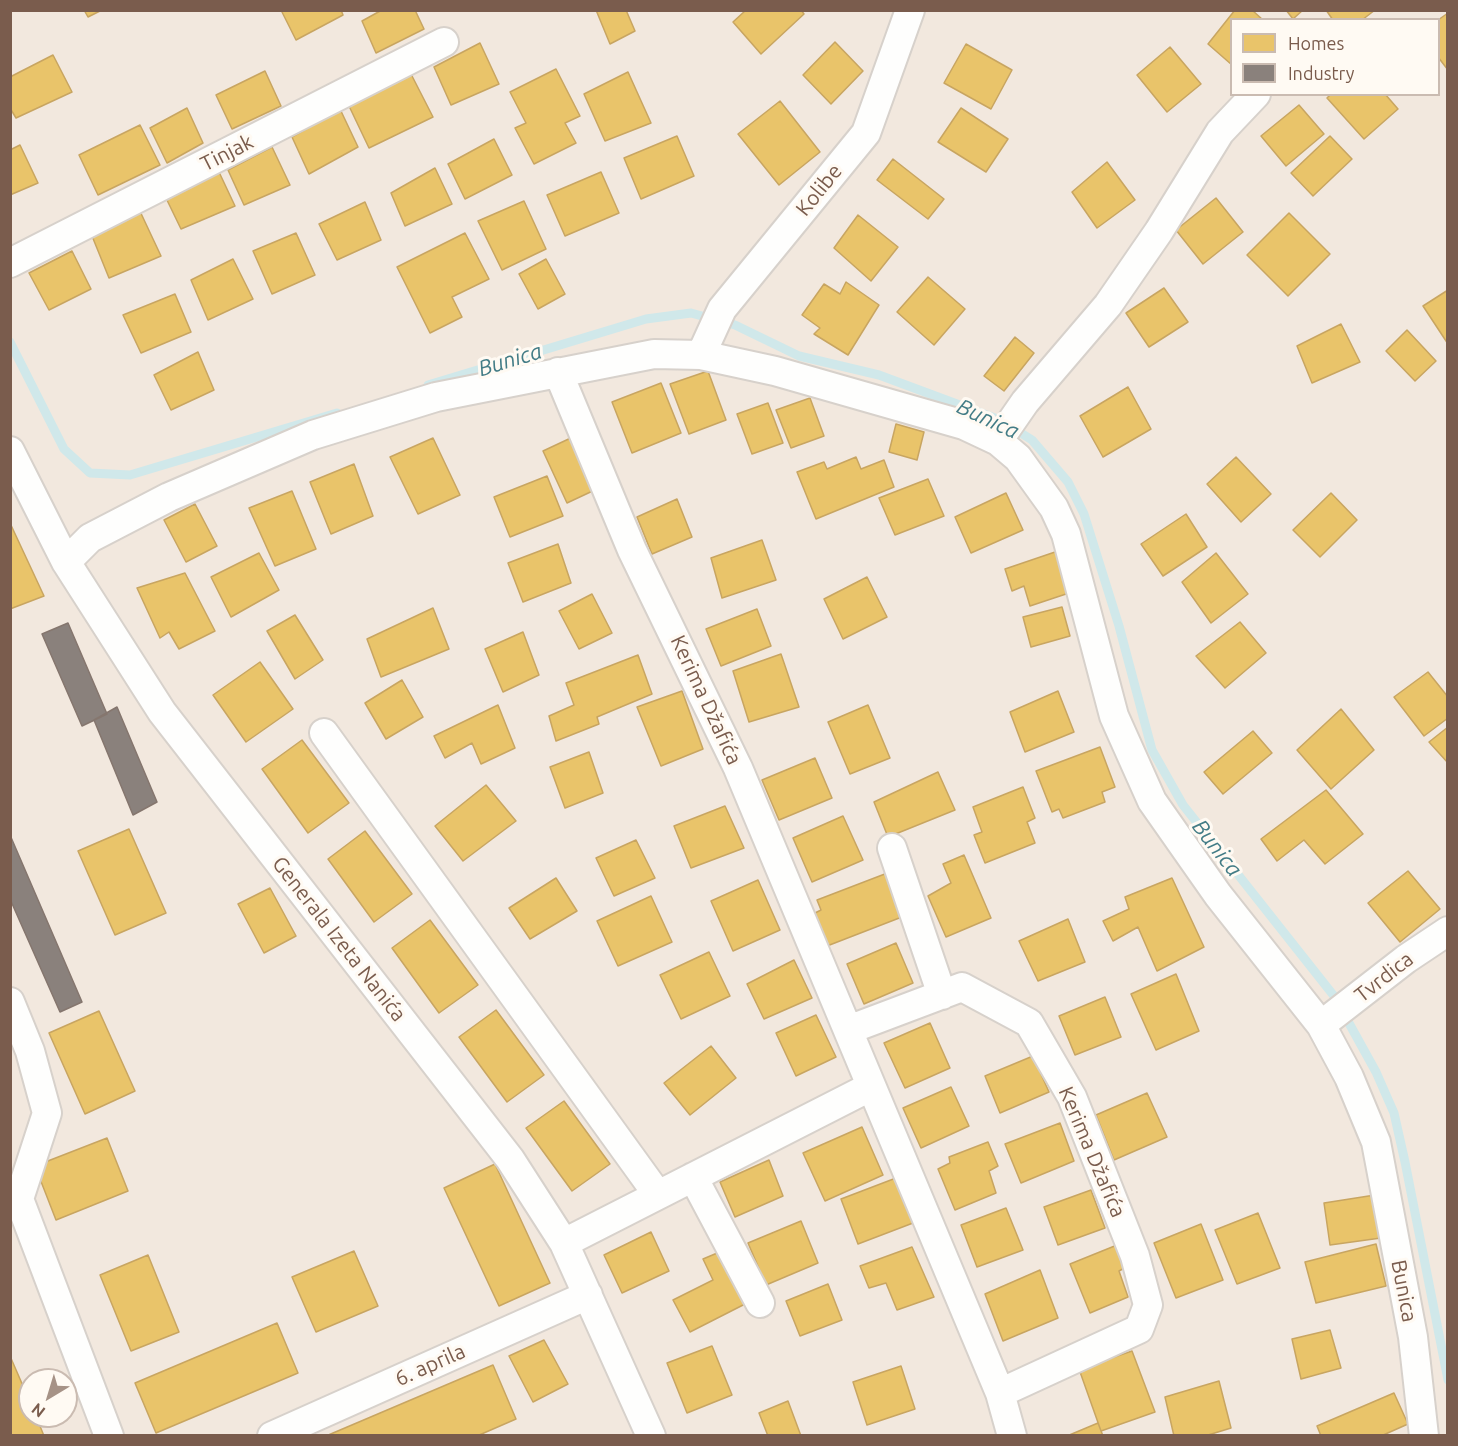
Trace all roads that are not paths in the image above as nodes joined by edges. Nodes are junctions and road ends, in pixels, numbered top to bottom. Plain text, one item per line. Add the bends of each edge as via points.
1 (910, 10) edge
2 (444, 42) dead end
3 (1254, 96) edge
4 (10, 263) edge
5 (711, 331) junction
6 (558, 372) junction
7 (1006, 430) junction
8 (10, 451) edge
9 (66, 562) junction
10 (324, 734) dead end
11 (892, 848) dead end
12 (1448, 931) edge
13 (942, 995) junction
14 (10, 1002) edge
15 (1326, 1021) junction
16 (848, 1030) junction
17 (870, 1087) junction
18 (693, 1177) junction
19 (15, 1190) edge
20 (658, 1195) junction
21 (564, 1243) junction
22 (588, 1295) junction
23 (760, 1303) dead end
24 (1000, 1393) junction
25 (109, 1436) edge
26 (272, 1436) edge
27 (651, 1436) edge
28 (1012, 1436) edge
29 (1424, 1436) edge

1 - 5 street, Kolibe via 866,134
2 - 4 street, Tinjak
3 - 7 street via 1220,132 1108,305
5 - 6 street, Bunica via 654,354
5 - 7 street, Bunica via 776,371 964,425
6 - 9 street, Bunica via 436,397 313,435 168,497 90,538
6 - 16 street, Kerima Džafića via 632,550 738,768
7 - 15 street, Bunica via 1018,458 1054,508 1066,534 1114,716 1152,801 1218,895
8 - 9 street, Generala Izeta Nanića
9 - 21 street, Generala Izeta Nanića via 162,712 510,1159
10 - 20 street
11 - 13 street
12 - 15 street, Tvrdica via 1406,958
13 - 16 street, Kerima Džafića
13 - 24 street, Kerima Džafića via 962,987 1029,1023 1072,1097 1135,1256 1148,1305 1139,1329
14 - 19 street via 30,1051 47,1113
15 - 29 street, Bunica via 1376,1142 1413,1337
16 - 17 street, Kerima Džafića
17 - 18 street
17 - 24 street, Kerima Džafića
18 - 20 street
18 - 23 street
19 - 25 street
20 - 21 street
21 - 22 street, Generala Izeta Nanića
22 - 26 street, 6. aprila
22 - 27 street, Generala Izeta Nanića
24 - 28 street, Kerima Džafića

